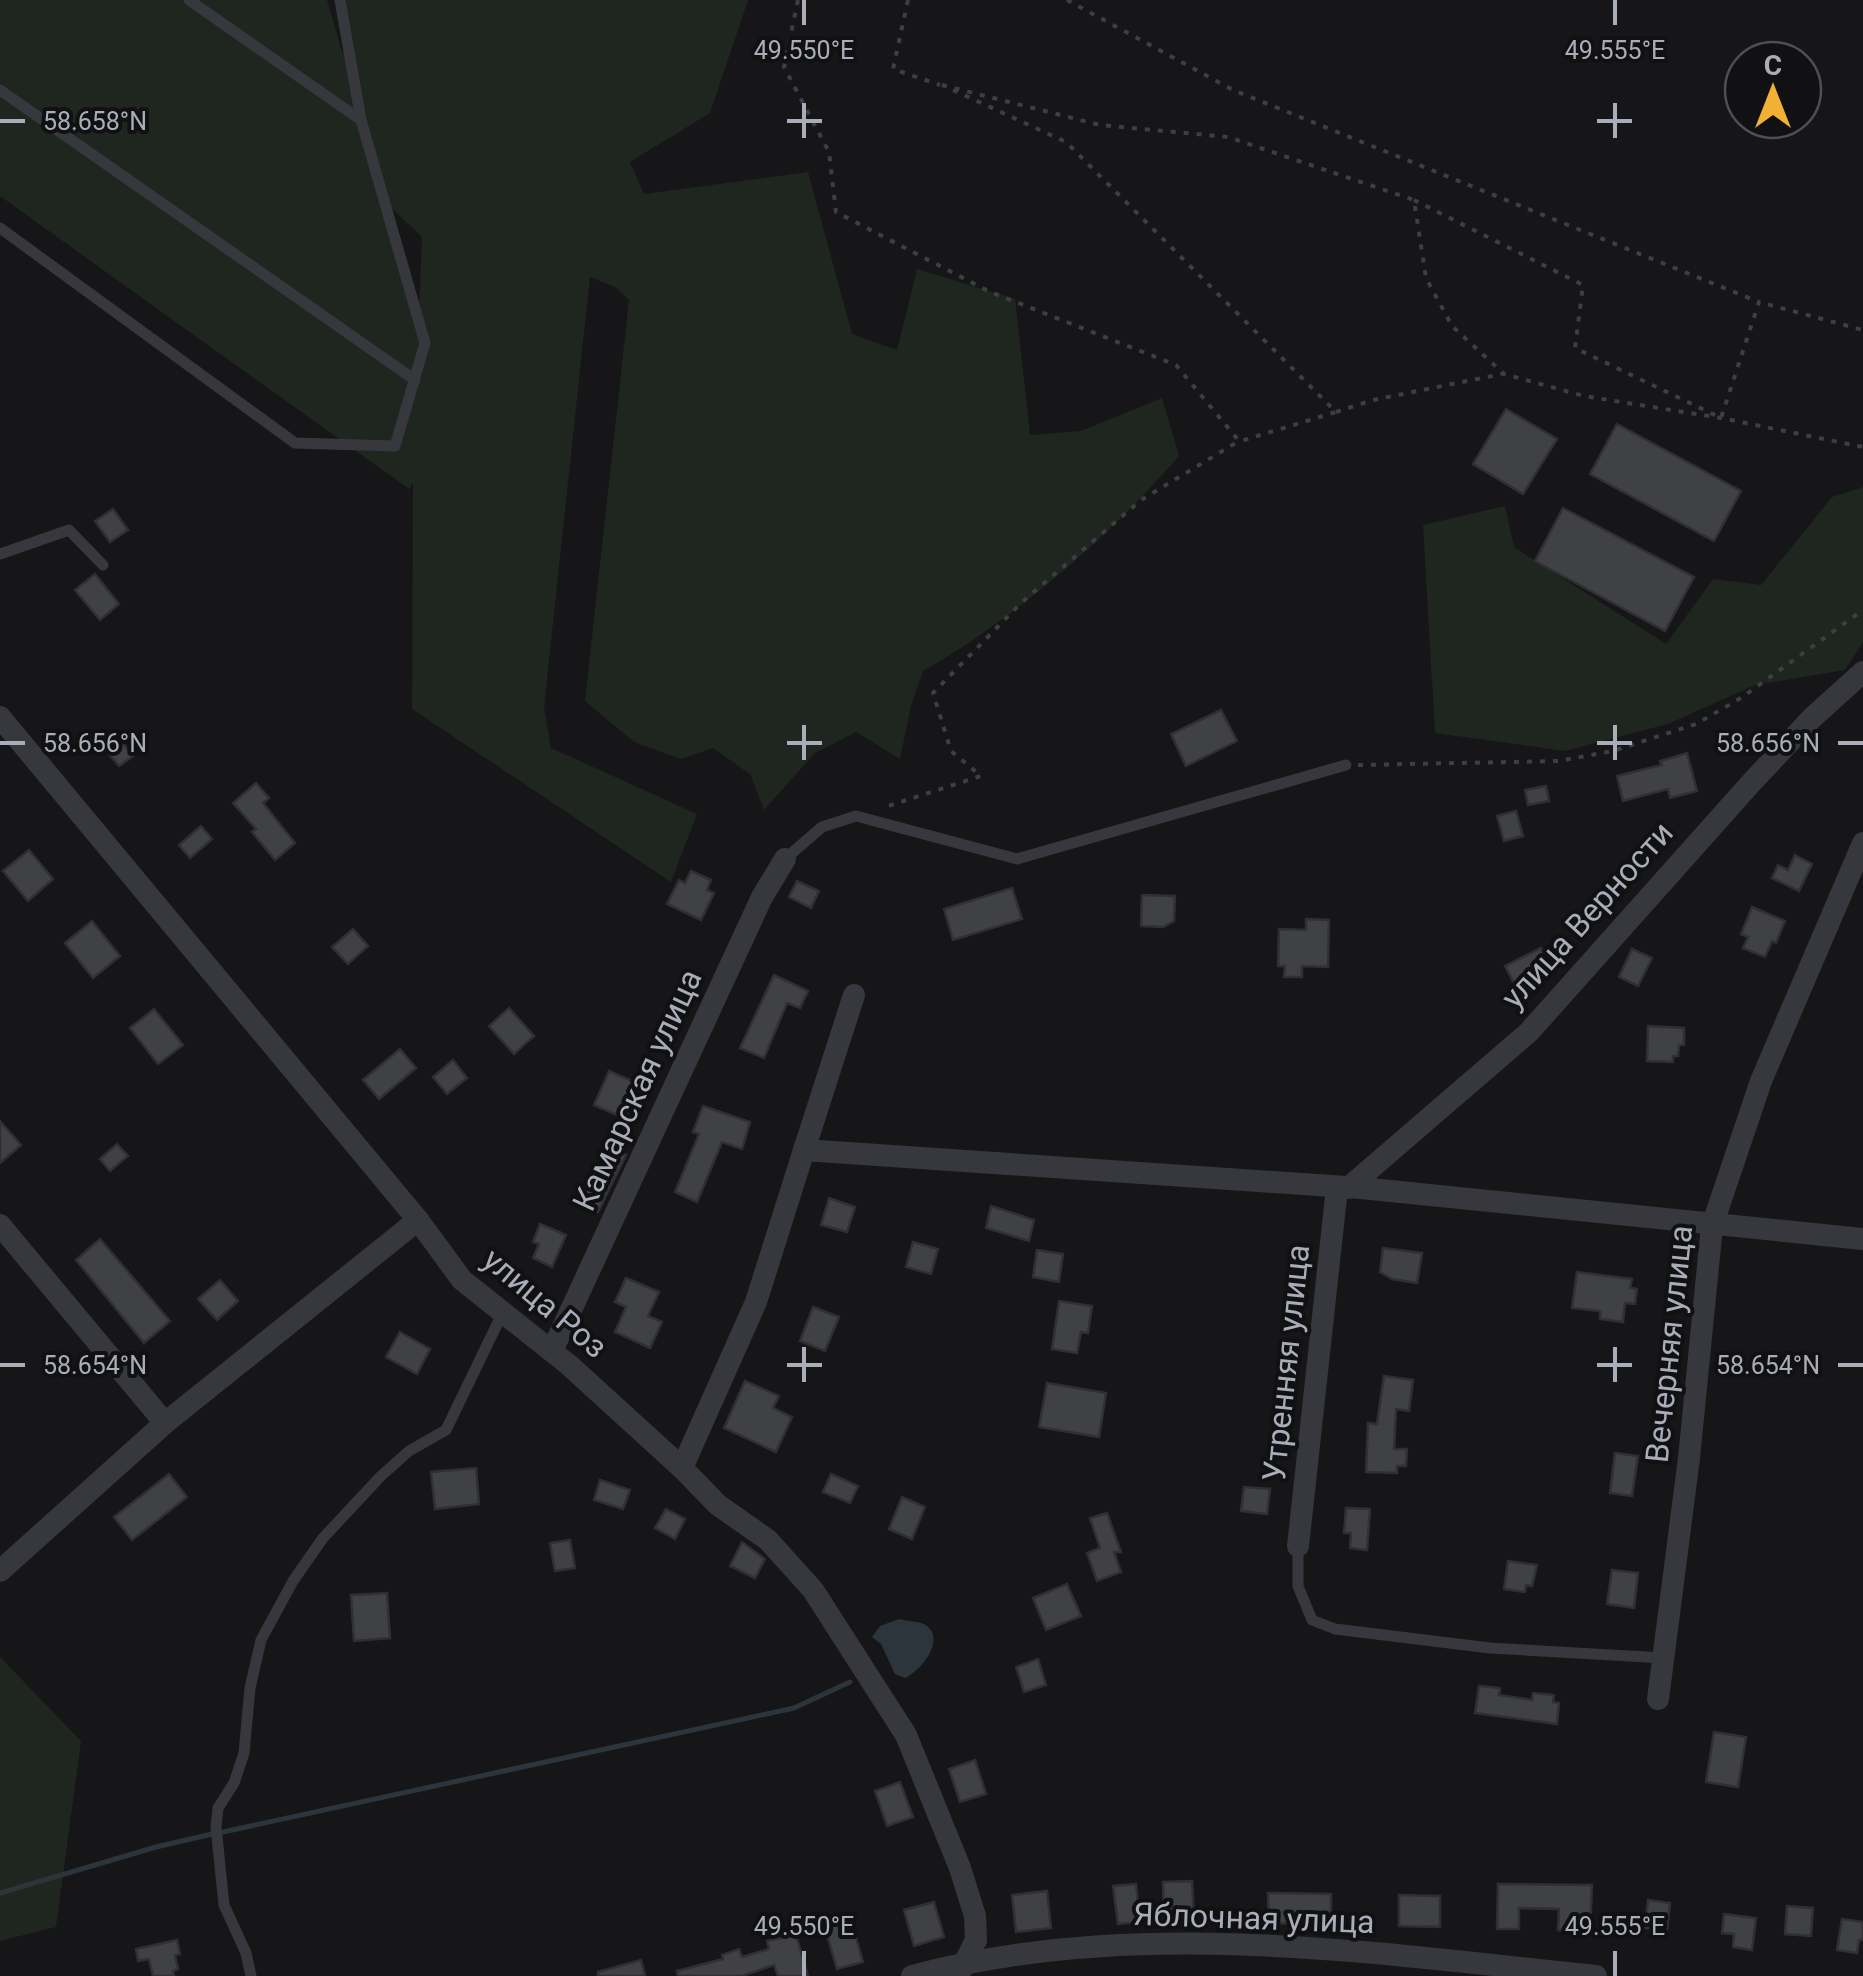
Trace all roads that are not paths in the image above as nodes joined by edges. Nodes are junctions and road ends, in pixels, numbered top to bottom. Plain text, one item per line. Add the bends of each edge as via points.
1 (190, 0) edge
2 (340, 0) edge
3 (0, 90) edge
4 (361, 120) junction
5 (0, 228) edge
6 (414, 380) junction
7 (0, 554) edge
8 (103, 565) dead end
9 (1863, 672) edge
10 (0, 717) edge
11 (1346, 765) road end
12 (1863, 844) edge
13 (785, 858) joint
14 (854, 996) dead end
15 (804, 1150) junction
16 (1343, 1188) junction
17 (418, 1220) junction
18 (0, 1225) edge
19 (1712, 1226) junction
20 (1863, 1238) edge
21 (502, 1314) junction
22 (552, 1350) junction
23 (165, 1423) junction
24 (682, 1468) junction
25 (1298, 1546) joint
26 (0, 1571) edge
27 (1664, 1658) junction
28 (1658, 1699) dead end
29 (961, 1969) edge
30 (250, 1976) edge
31 (912, 1976) edge
32 (1596, 1976) edge

1 - 4 lane
2 - 4 lane
3 - 6 lane
4 - 6 lane via 425,343
5 - 6 lane via 295,443 396,446
7 - 8 lane via 69,530
9 - 16 street, улица Верности via 1704,833 1529,1032
10 - 17 street, улица Роз
11 - 13 lane via 1018,859 856,816 822,827
12 - 19 street, Вечерняя улица via 1761,1080
13 - 22 street, Камарская улица
14 - 15 street
15 - 16 street
15 - 24 street via 756,1302
16 - 19 street
16 - 25 street, Утренняя улица
17 - 21 street, улица Роз via 462,1280
17 - 23 street
18 - 23 street
19 - 20 street
19 - 27 street, Вечерняя улица
21 - 22 street, улица Роз
21 - 30 lane via 446,1430 380,1476 323,1538 260,1640 244,1753 216,1827 224,1905
22 - 24 street, улица Роз
23 - 26 street
24 - 29 street, улица Роз via 718,1505 768,1540 814,1590 906,1735 975,1916 976,1940
25 - 27 lane via 1298,1586 1312,1620 1335,1629 1490,1648
27 - 28 street, Вечерняя улица
29 - 31 street, Яблочная улица
29 - 32 street, Яблочная улица via 1114,1945 1299,1946

